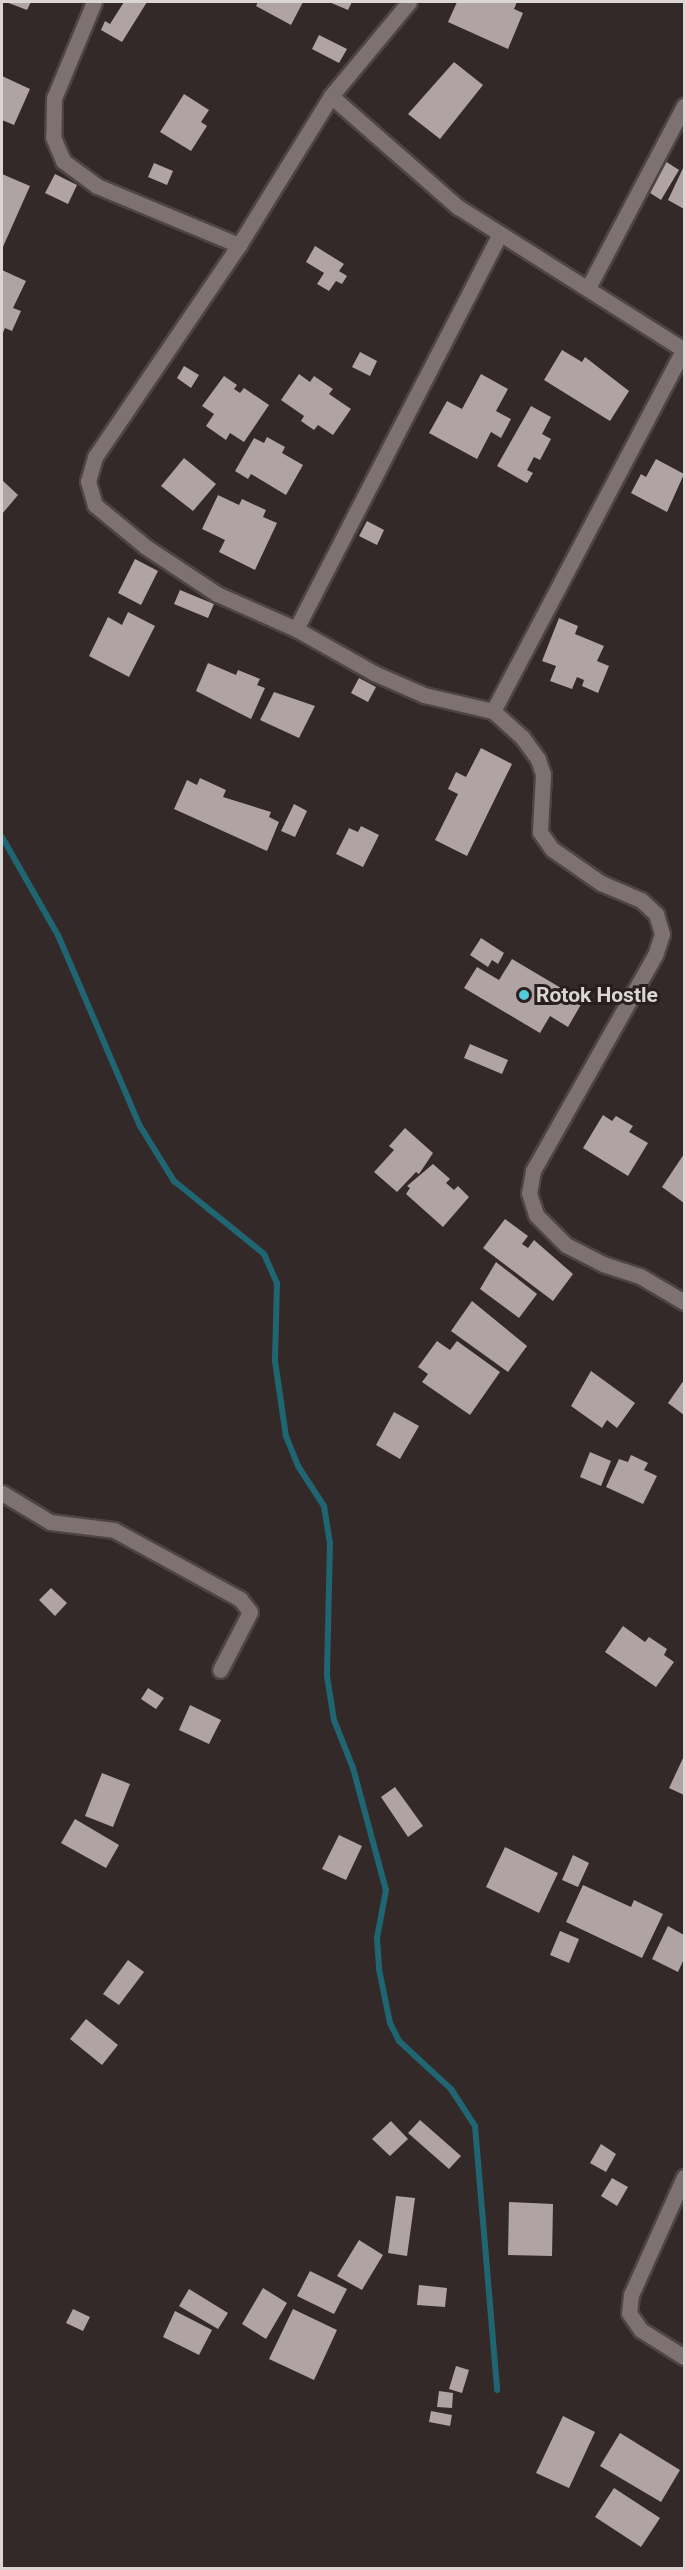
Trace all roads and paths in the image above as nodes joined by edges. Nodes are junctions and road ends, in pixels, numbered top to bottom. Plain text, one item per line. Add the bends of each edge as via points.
1 (94, 2) edge
2 (409, 2) edge
3 (331, 96) junction
4 (684, 106) edge
5 (499, 235) junction
6 (239, 245) junction
7 (589, 286) junction
8 (684, 349) edge
9 (296, 628) junction
10 (493, 711) junction
11 (684, 1302) edge
12 (2, 1493) edge
13 (220, 1670) dead end
14 (684, 2177) edge
15 (684, 2357) edge

1 - 6 street via 54,98 53,137 63,161 97,186
2 - 3 street
3 - 5 street via 458,207
3 - 6 street
4 - 7 street
5 - 7 street
5 - 9 street
6 - 9 street via 95,457 88,481 95,505 146,547 217,594
7 - 8 street
8 - 10 street
9 - 10 street via 424,695
10 - 11 street via 522,737 538,759 543,774 540,832 552,849 601,884 641,900 656,914 662,934 610,1041 534,1171 529,1193 536,1215 566,1245 603,1264 640,1276
12 - 13 street via 50,1522 114,1530 240,1599 250,1612
14 - 15 street via 631,2295 629,2313 641,2330

